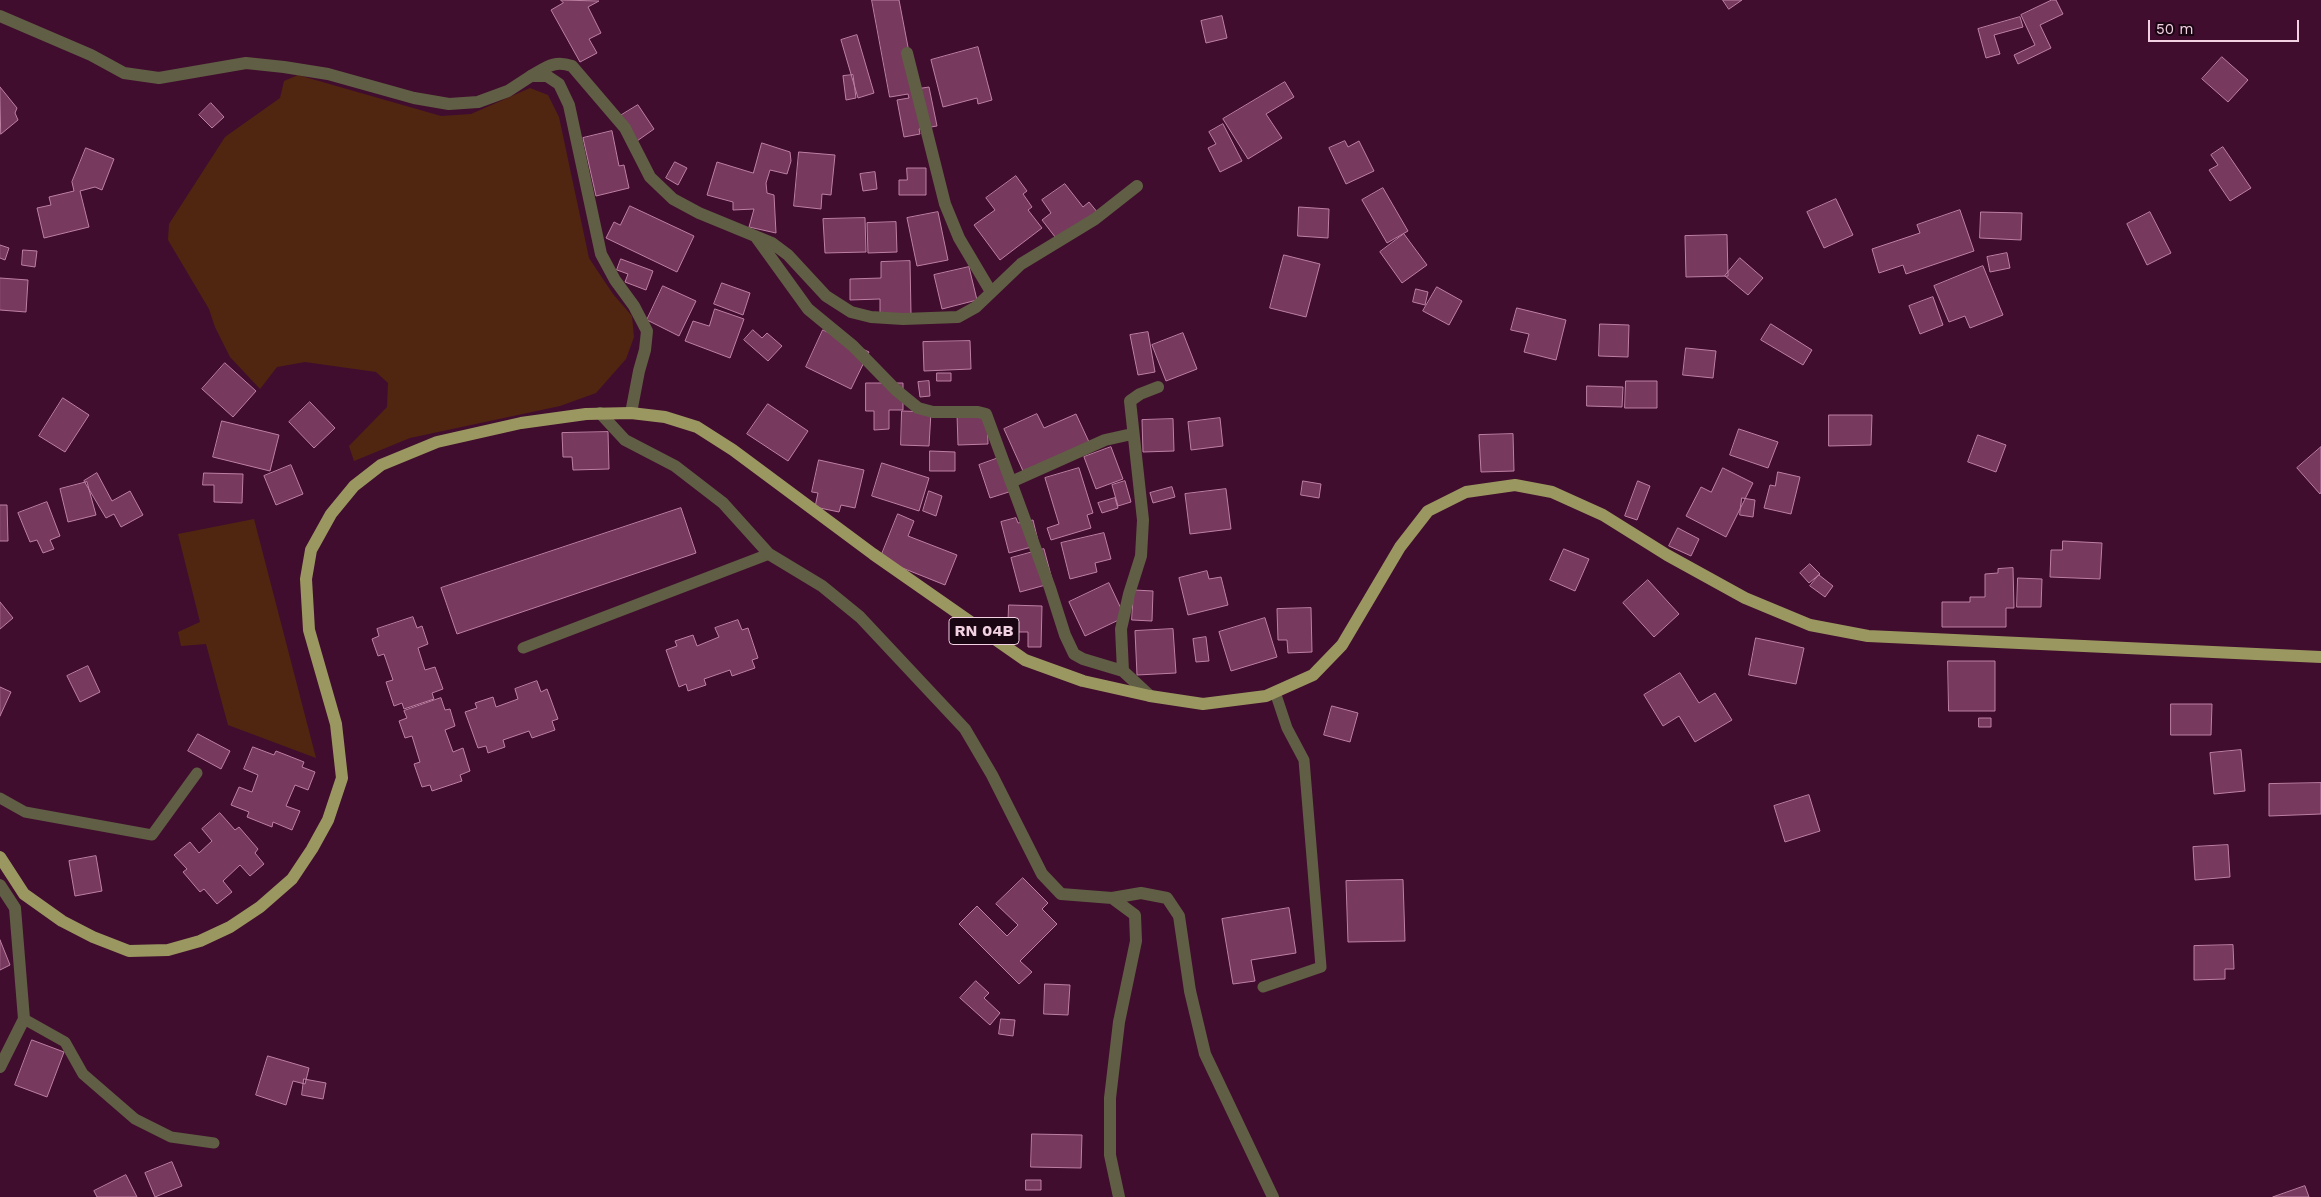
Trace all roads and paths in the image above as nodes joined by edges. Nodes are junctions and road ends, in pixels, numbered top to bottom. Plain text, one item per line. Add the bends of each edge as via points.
1 (0, 16) edge
2 (906, 53) dead end
3 (532, 76) junction
4 (1137, 186) dead end
5 (756, 237) junction
6 (991, 292) junction
7 (1158, 387) dead end
8 (631, 412) junction
9 (600, 413) junction
10 (1132, 434) junction
11 (1011, 482) junction
12 (770, 554) junction
13 (523, 648) dead end
14 (2321, 657) edge
15 (1123, 671) junction
16 (1275, 692) junction
17 (1150, 696) junction
18 (197, 773) dead end
19 (0, 798) edge
20 (0, 857) edge
21 (0, 885) edge
22 (1112, 898) junction
23 (1263, 987) dead end
24 (24, 1019) junction
25 (0, 1067) edge
26 (214, 1143) dead end
27 (1120, 1197) edge
28 (1273, 1197) edge

1 - 3 street via 124,73 159,78 246,64 284,66 449,104 478,102 508,91
2 - 6 street via 945,204 959,238
3 - 5 street via 552,64 561,62 572,66 625,128 650,178 673,199
3 - 8 street via 548,76 559,84 569,105 601,254 646,331
4 - 6 street via 1095,219 1021,264
5 - 6 street via 772,243 788,255 826,296 851,312 871,317 958,317
5 - 11 street via 808,309 853,346 918,408 933,412 986,414
7 - 10 street via 1130,402
8 - 9 main road, RN 04B
8 - 17 main road, RN 04B via 665,416 697,427 1025,660 1083,681
9 - 12 street via 625,440 675,466 723,503
9 - 20 main road, RN 04B via 522,423 436,442 381,465 354,486 332,514 311,550 306,580 309,630 336,724 342,778 328,820 312,849 292,878 260,907 230,927 200,941 168,950 129,951 62,921 24,894
10 - 11 street via 1105,440
10 - 15 street via 1143,520 1141,556 1121,629
11 - 15 street via 1074,654
12 - 13 lane
12 - 22 street via 822,586 860,617 965,729 1042,874 1061,894
14 - 16 main road, RN 04B via 1868,636 1810,625 1745,598 1603,515 1552,492 1515,485 1466,492 1428,511 1400,547 1342,645 1313,675
15 - 17 street
16 - 17 main road, RN 04B via 1203,704
16 - 23 lane via 1287,728 1304,760 1321,967
18 - 19 lane via 152,835 25,812
21 - 24 street via 14,908
22 - 27 street via 1135,915 1136,941 1119,1022 1110,1098 1110,1155
22 - 28 street via 1141,893 1167,898 1179,916 1190,991 1205,1054
24 - 25 street
24 - 26 lane via 65,1042 84,1074 135,1119 171,1137

